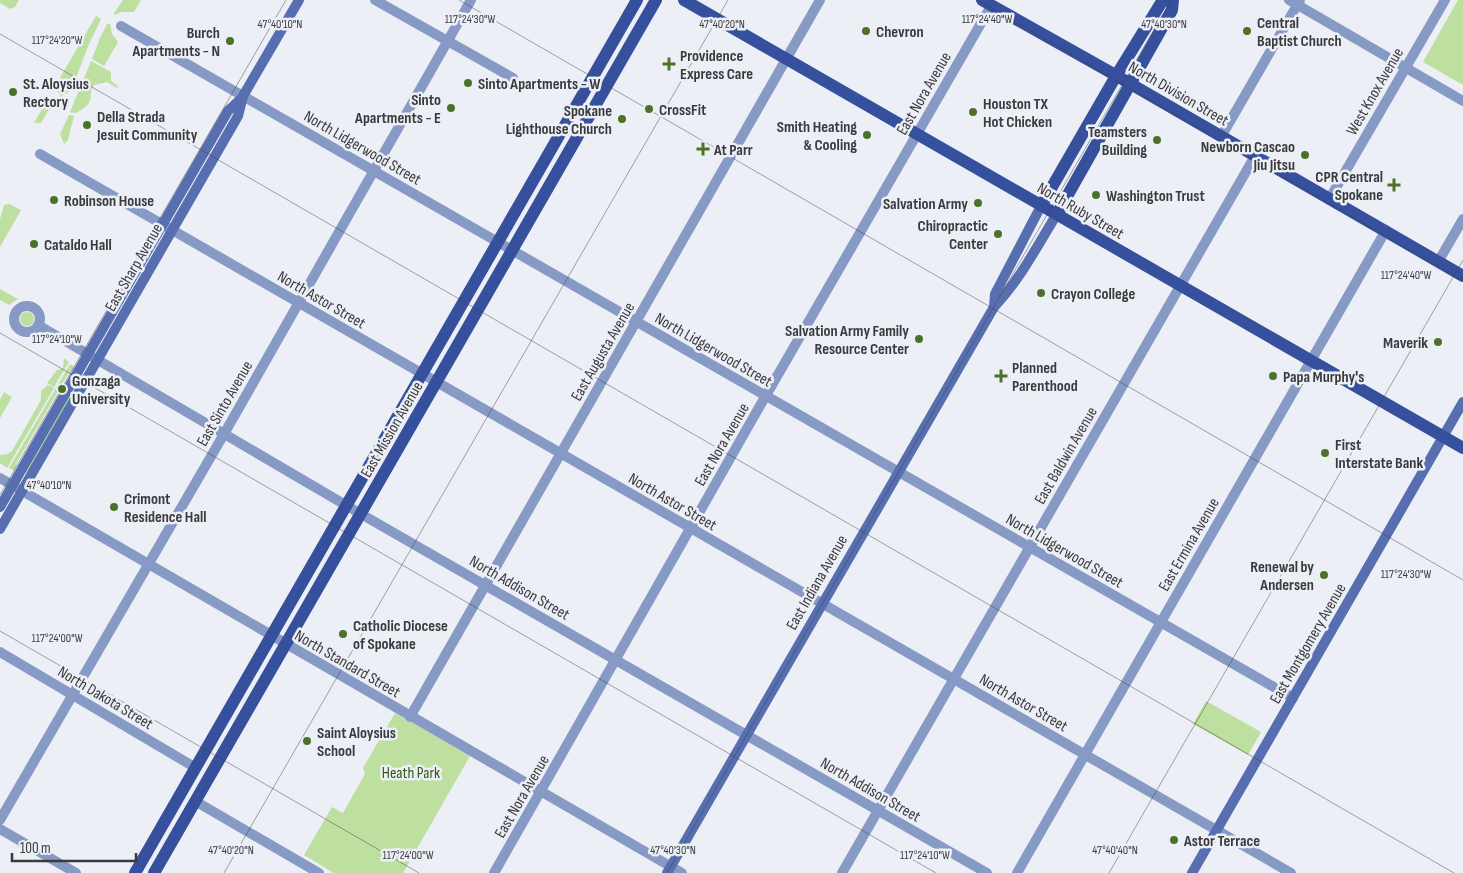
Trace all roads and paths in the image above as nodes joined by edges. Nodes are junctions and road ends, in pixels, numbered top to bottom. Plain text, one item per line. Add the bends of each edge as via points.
1 (299, 0) edge
2 (375, 0) edge
3 (471, 0) edge
4 (637, 0) edge
5 (656, 0) edge
6 (684, 0) edge
7 (820, 0) edge
8 (1165, 0) edge
9 (1172, 0) edge
10 (1445, 0) edge
11 (1295, 2) edge
12 (992, 3) edge
13 (121, 26) dead end
14 (448, 41) junction
15 (786, 58) junction
16 (1405, 68) junction
17 (1116, 76) junction
18 (513, 78) dead end
19 (1131, 84) junction
20 (243, 96) junction
21 (1463, 102) edge
22 (917, 135) junction
23 (1221, 137) junction
24 (40, 154) dead end
25 (1255, 156) junction
26 (374, 171) junction
27 (1330, 198) junction
28 (1041, 206) junction
29 (1057, 214) junction
30 (1463, 219) edge
31 (167, 227) junction
32 (1386, 230) junction
33 (498, 242) junction
34 (512, 250) junction
35 (1438, 262) junction
36 (1463, 276) edge
37 (1181, 285) junction
38 (298, 303) junction
39 (994, 307) junction
40 (636, 321) junction
41 (38, 325) dead end
42 (88, 354) junction
43 (97, 360) junction
44 (1312, 360) junction
45 (422, 373) junction
46 (436, 382) junction
47 (766, 396) junction
48 (1463, 402) edge
49 (224, 434) junction
50 (1443, 437) junction
51 (1463, 448) edge
52 (560, 453) junction
53 (898, 472) junction
54 (0, 478) edge
55 (12, 485) junction
56 (22, 491) junction
57 (347, 505) junction
58 (0, 506) edge
59 (361, 514) junction
60 (690, 528) junction
61 (0, 529) edge
62 (1030, 547) junction
63 (148, 564) junction
64 (485, 585) junction
65 (822, 604) junction
66 (1161, 622) junction
67 (272, 636) junction
68 (286, 645) junction
69 (0, 652) edge
70 (616, 660) junction
71 (954, 679) junction
72 (72, 694) junction
73 (1292, 698) junction
74 (410, 717) junction
75 (746, 735) junction
76 (1085, 754) junction
77 (196, 768) junction
78 (188, 782) junction
79 (541, 791) junction
80 (199, 795) junction
81 (878, 810) junction
82 (0, 820) edge
83 (0, 829) edge
84 (1216, 830) junction
85 (669, 870) edge
86 (314, 872) edge
87 (76, 873) edge
88 (135, 873) edge
89 (154, 873) edge
90 (494, 873) edge
91 (682, 873) edge
92 (842, 873) edge
93 (987, 873) edge
94 (1017, 873) edge
95 (1192, 873) edge
96 (1291, 873) edge

1 - 20 street, East Sharp Avenue
2 - 14 street
3 - 14 street, East Sinto Avenue
4 - 33 main road, East Mission Avenue
5 - 34 main road, East Mission Avenue
6 - 15 main road, North Ruby Street
7 - 15 street, East Augusta Avenue
8 - 17 main road, East Indiana Avenue
9 - 19 main road, East Indiana Avenue via 1172,10
10 - 16 street, West Knox Avenue
11 - 16 street
11 - 23 street
12 - 17 main road, North Division Street
12 - 22 street, East Nora Avenue
13 - 20 street, North Lidgerwood Street
14 - 18 street
14 - 26 street, East Sinto Avenue
15 - 22 main road, North Ruby Street
15 - 40 street, East Augusta Avenue
16 - 21 street
16 - 27 street, West Knox Avenue
17 - 19 main road, North Division Street
17 - 28 main road, East Indiana Avenue
19 - 23 main road, North Division Street
19 - 29 main road, East Indiana Avenue
20 - 26 street, North Lidgerwood Street
20 - 31 street, East Sharp Avenue via 238,116
22 - 28 main road, North Ruby Street
22 - 47 street, East Nora Avenue
23 - 25 main road, North Division Street
24 - 31 street, North Astor Street
25 - 27 main road, North Division Street
25 - 37 street, East Baldwin Avenue
26 - 33 street, North Lidgerwood Street
26 - 38 street, East Sinto Avenue
27 - 32 main road, North Division Street
28 - 29 main road, North Ruby Street
28 - 39 street, East Indiana Avenue via 995,294
29 - 37 main road, North Ruby Street
29 - 39 street, East Indiana Avenue via 1016,281
30 - 35 street
31 - 38 street, North Astor Street
31 - 42 street, East Sharp Avenue
31 - 43 street, East Sharp Avenue
32 - 35 main road, North Division Street
32 - 44 street, East Ermina Avenue
33 - 34 street, North Lidgerwood Street
33 - 45 main road, East Mission Avenue
34 - 40 street, North Lidgerwood Street
34 - 46 main road, East Mission Avenue
35 - 36 main road, North Division Street
37 - 44 main road, North Ruby Street
37 - 62 street, East Baldwin Avenue
38 - 45 street, North Astor Street
38 - 49 street, East Sinto Avenue
39 - 53 street, East Indiana Avenue
40 - 47 street, North Lidgerwood Street
40 - 52 street, East Augusta Avenue
41 - 42 street, North Addison Street
42 - 43 street, North Addison Street
42 - 55 street, East Sharp Avenue
43 - 49 street, North Addison Street
43 - 56 street, East Sharp Avenue
44 - 50 main road, North Ruby Street
44 - 66 street, East Ermina Avenue
45 - 46 street, North Astor Street
45 - 57 main road, East Mission Avenue
46 - 52 street, North Astor Street
46 - 59 main road, East Mission Avenue
47 - 53 street, North Lidgerwood Street
47 - 60 street, East Nora Avenue
48 - 50 street, East Montgomery Avenue
49 - 57 street, North Addison Street
49 - 63 street, East Sinto Avenue
50 - 51 main road, North Ruby Street
50 - 73 street, East Montgomery Avenue
52 - 60 street, North Astor Street
52 - 64 street, East Augusta Avenue
53 - 62 street, North Lidgerwood Street
53 - 65 street, East Indiana Avenue
54 - 55 street, North Standard Street
55 - 56 street, North Standard Street
55 - 58 street, East Sharp Avenue
56 - 61 street, East Sharp Avenue
56 - 63 street, North Standard Street
57 - 59 street, North Addison Street
57 - 67 main road, East Mission Avenue
59 - 64 street, North Addison Street
59 - 68 main road, East Mission Avenue
60 - 65 street, North Astor Street
60 - 70 street, East Nora Avenue
62 - 66 street, North Lidgerwood Street
62 - 71 street, East Baldwin Avenue
63 - 67 street, North Standard Street
63 - 72 street, East Sinto Avenue
64 - 70 street, North Addison Street
64 - 74 street, East Augusta Avenue
65 - 71 street, North Astor Street
65 - 75 street, East Indiana Avenue
66 - 73 street, North Lidgerwood Street
66 - 76 street, East Ermina Avenue
67 - 68 street, North Standard Street
67 - 77 main road, East Mission Avenue
68 - 74 street, North Standard Street
68 - 80 main road, East Mission Avenue
69 - 72 street, North Dakota Street
70 - 75 street, North Addison Street
70 - 79 street, East Nora Avenue
71 - 76 street, North Astor Street
71 - 81 street, East Baldwin Avenue
72 - 77 street, North Dakota Street
72 - 82 street, East Sinto Avenue
73 - 84 street, East Montgomery Avenue
74 - 79 street, North Standard Street
75 - 81 street, North Addison Street
75 - 85 street, East Indiana Avenue
76 - 84 street, North Astor Street
76 - 94 street, East Ermina Avenue
77 - 78 main road, East Mission Avenue
78 - 80 street
78 - 88 main road, East Mission Avenue
79 - 85 street, North Standard Street
79 - 90 street, East Nora Avenue
80 - 86 street
80 - 89 main road, East Mission Avenue
81 - 92 street, East Baldwin Avenue
81 - 93 street, North Addison Street
83 - 87 street
84 - 95 street, East Montgomery Avenue
84 - 96 street, North Astor Street
85 - 91 street, North Standard Street

